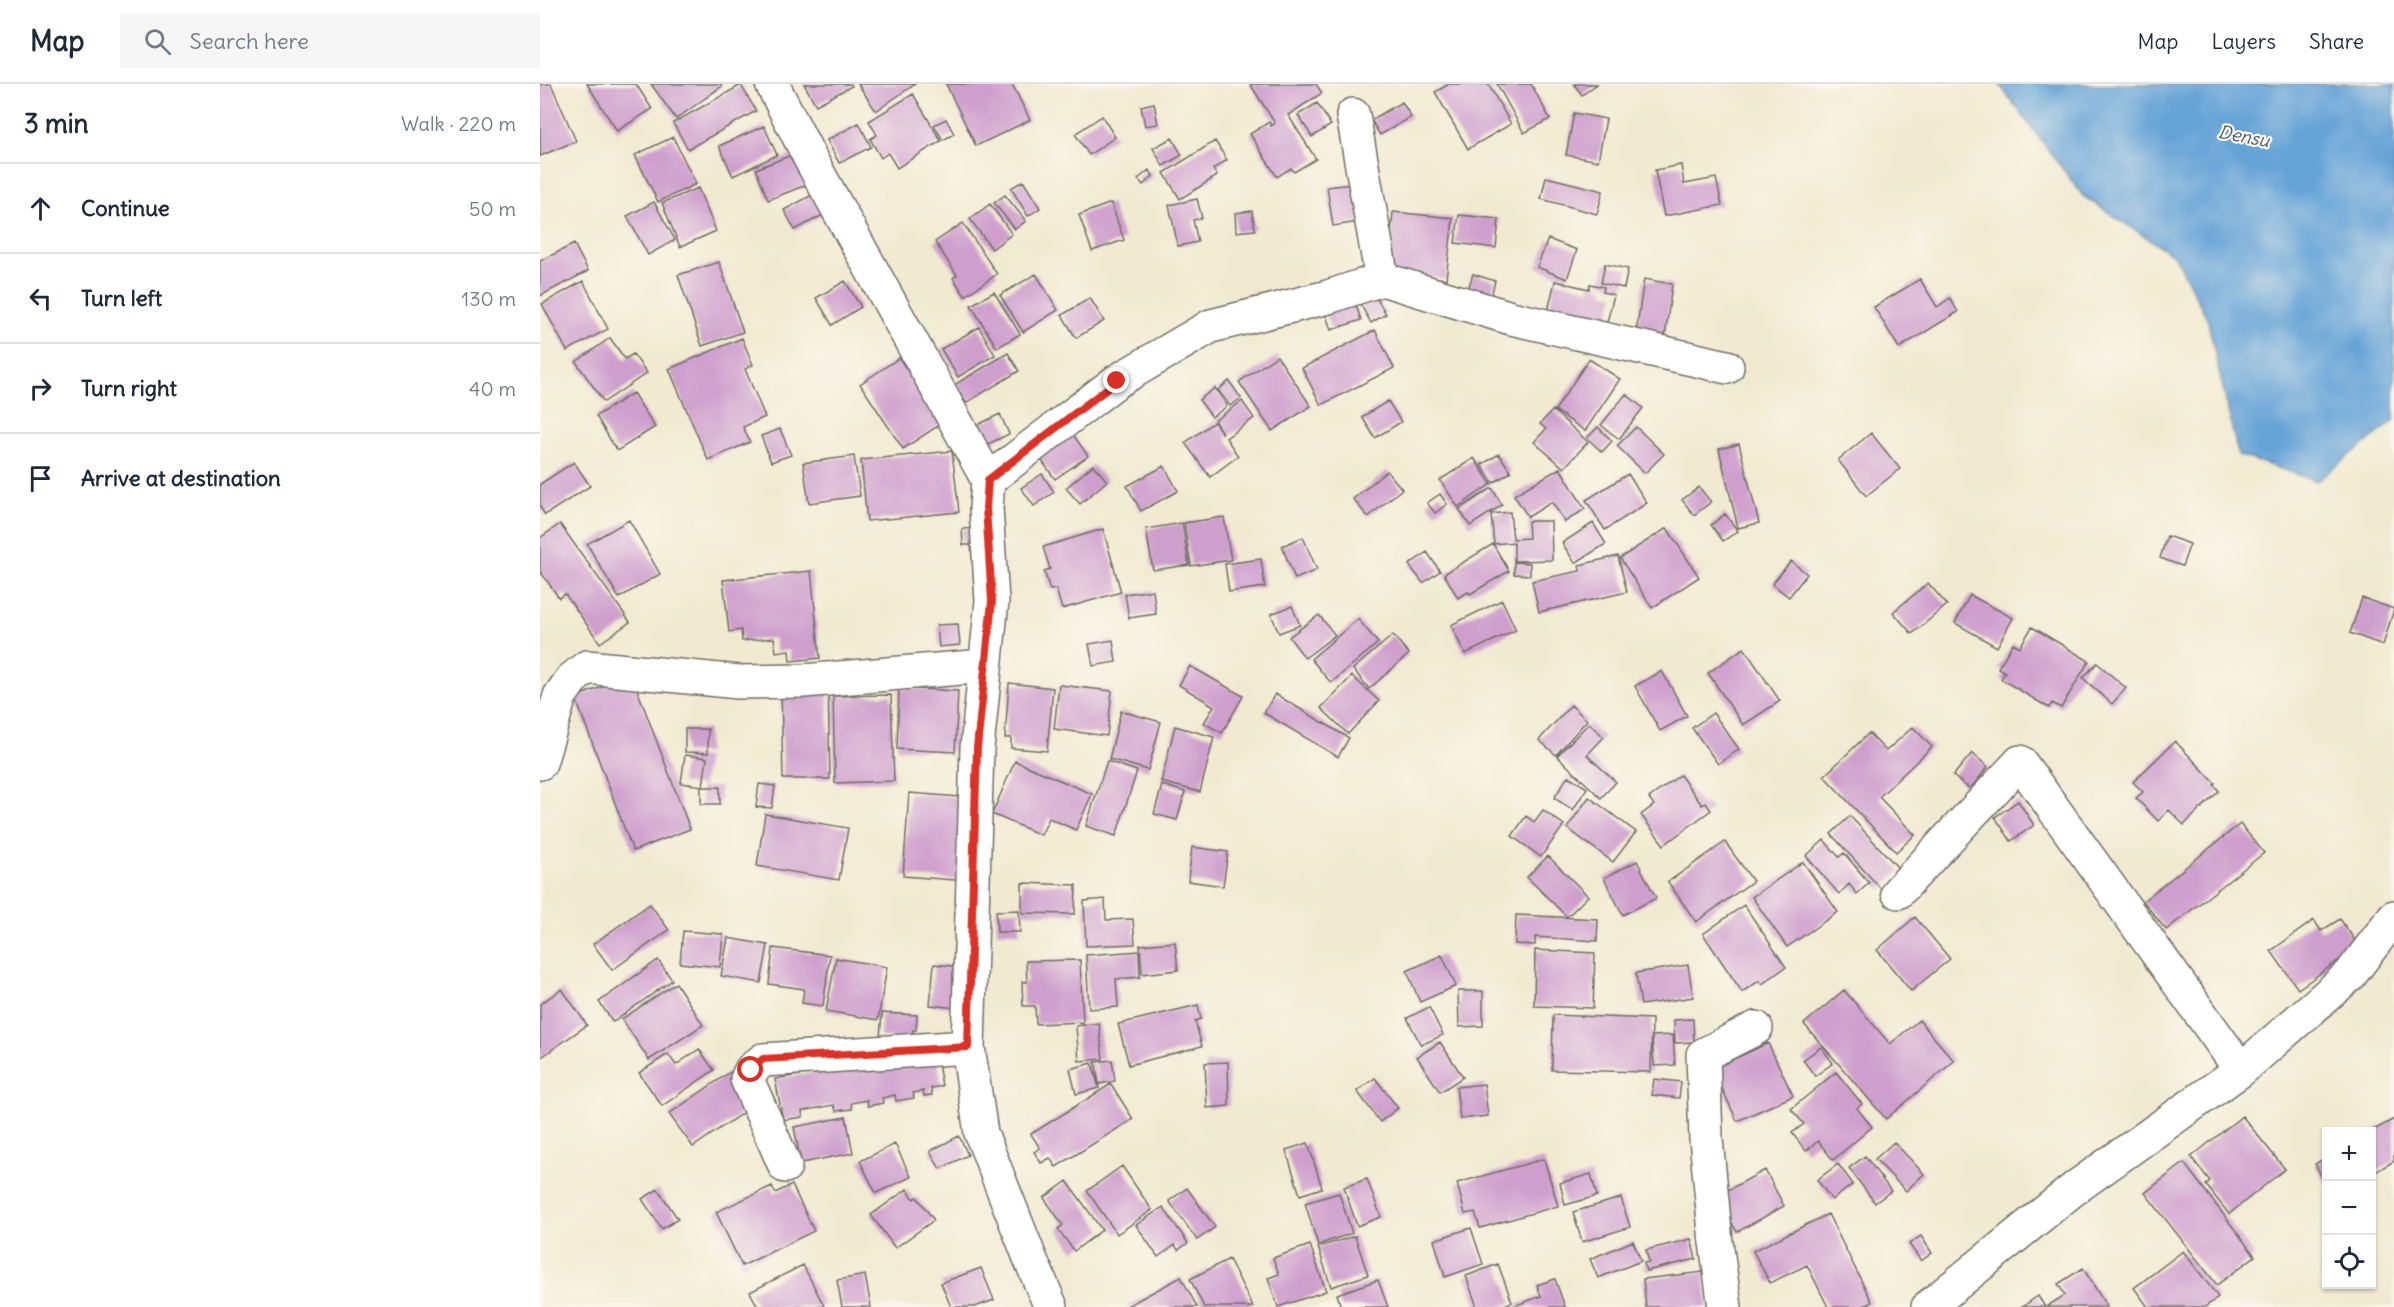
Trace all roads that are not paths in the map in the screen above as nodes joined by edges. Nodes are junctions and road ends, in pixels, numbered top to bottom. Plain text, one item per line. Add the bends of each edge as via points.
1 (772, 84) edge
2 (1353, 115) dead end
3 (1382, 279) junction
4 (1727, 367) dead end
5 (988, 480) junction
6 (985, 666) junction
7 (540, 762) edge
8 (1898, 892) dead end
9 (2394, 917) edge
10 (1756, 1028) dead end
11 (968, 1047) junction
12 (2241, 1070) junction
13 (785, 1167) dead end
14 (1051, 1307) edge
15 (1725, 1307) edge
16 (1928, 1307) edge

1 - 5 street
2 - 3 street
3 - 4 street via 1511,318
3 - 5 street via 1211,327 1117,381
5 - 6 street via 992,601
6 - 7 street via 749,682 587,667 560,696
6 - 11 street via 977,748
8 - 12 street via 2020,762
9 - 12 street via 2350,975
10 - 15 street via 1703,1055 1706,1139
11 - 13 street via 763,1059 747,1078
11 - 14 street via 981,1133
12 - 16 street via 2075,1188

